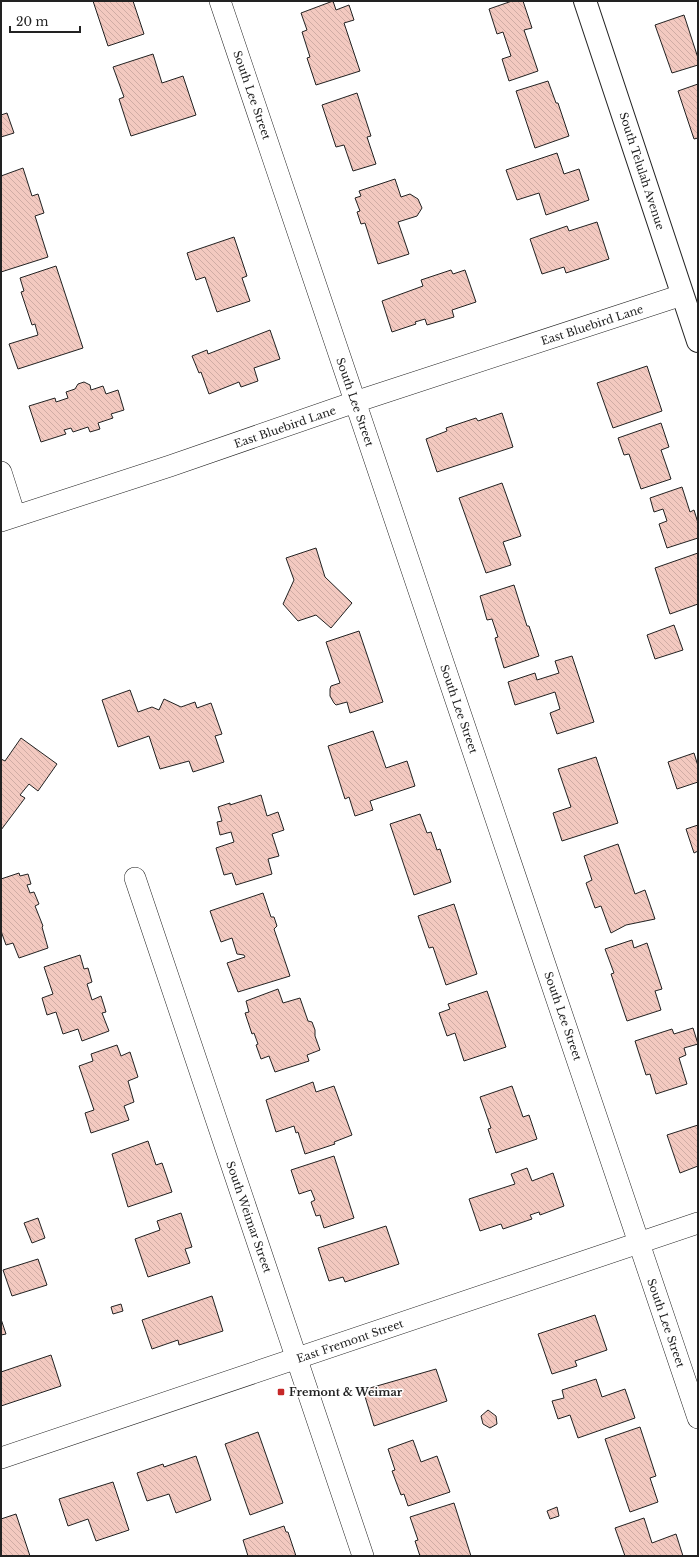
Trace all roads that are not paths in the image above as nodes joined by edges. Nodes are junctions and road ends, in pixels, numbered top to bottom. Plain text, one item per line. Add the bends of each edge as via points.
1 (220, 1) edge
2 (585, 1) edge
3 (682, 295) junction
4 (698, 342) edge
5 (355, 402) junction
6 (1, 472) edge
7 (8, 519) edge
8 (135, 878) dead end
9 (698, 1223) edge
10 (639, 1243) junction
11 (296, 1359) junction
12 (698, 1418) edge
13 (1, 1458) edge
14 (362, 1556) edge

1 - 5 street, South Lee Street
2 - 3 street, South Telulah Avenue
3 - 4 street, South Telulah Avenue
3 - 5 street, East Bluebird Lane
5 - 7 street, East Bluebird Lane
5 - 10 street, South Lee Street
6 - 7 street
8 - 11 street, South Weimar Street
9 - 10 street, East Fremont Street
10 - 11 street, East Fremont Street
10 - 12 street, South Lee Street
11 - 13 street, East Fremont Street
11 - 14 street, South Weimar Street

